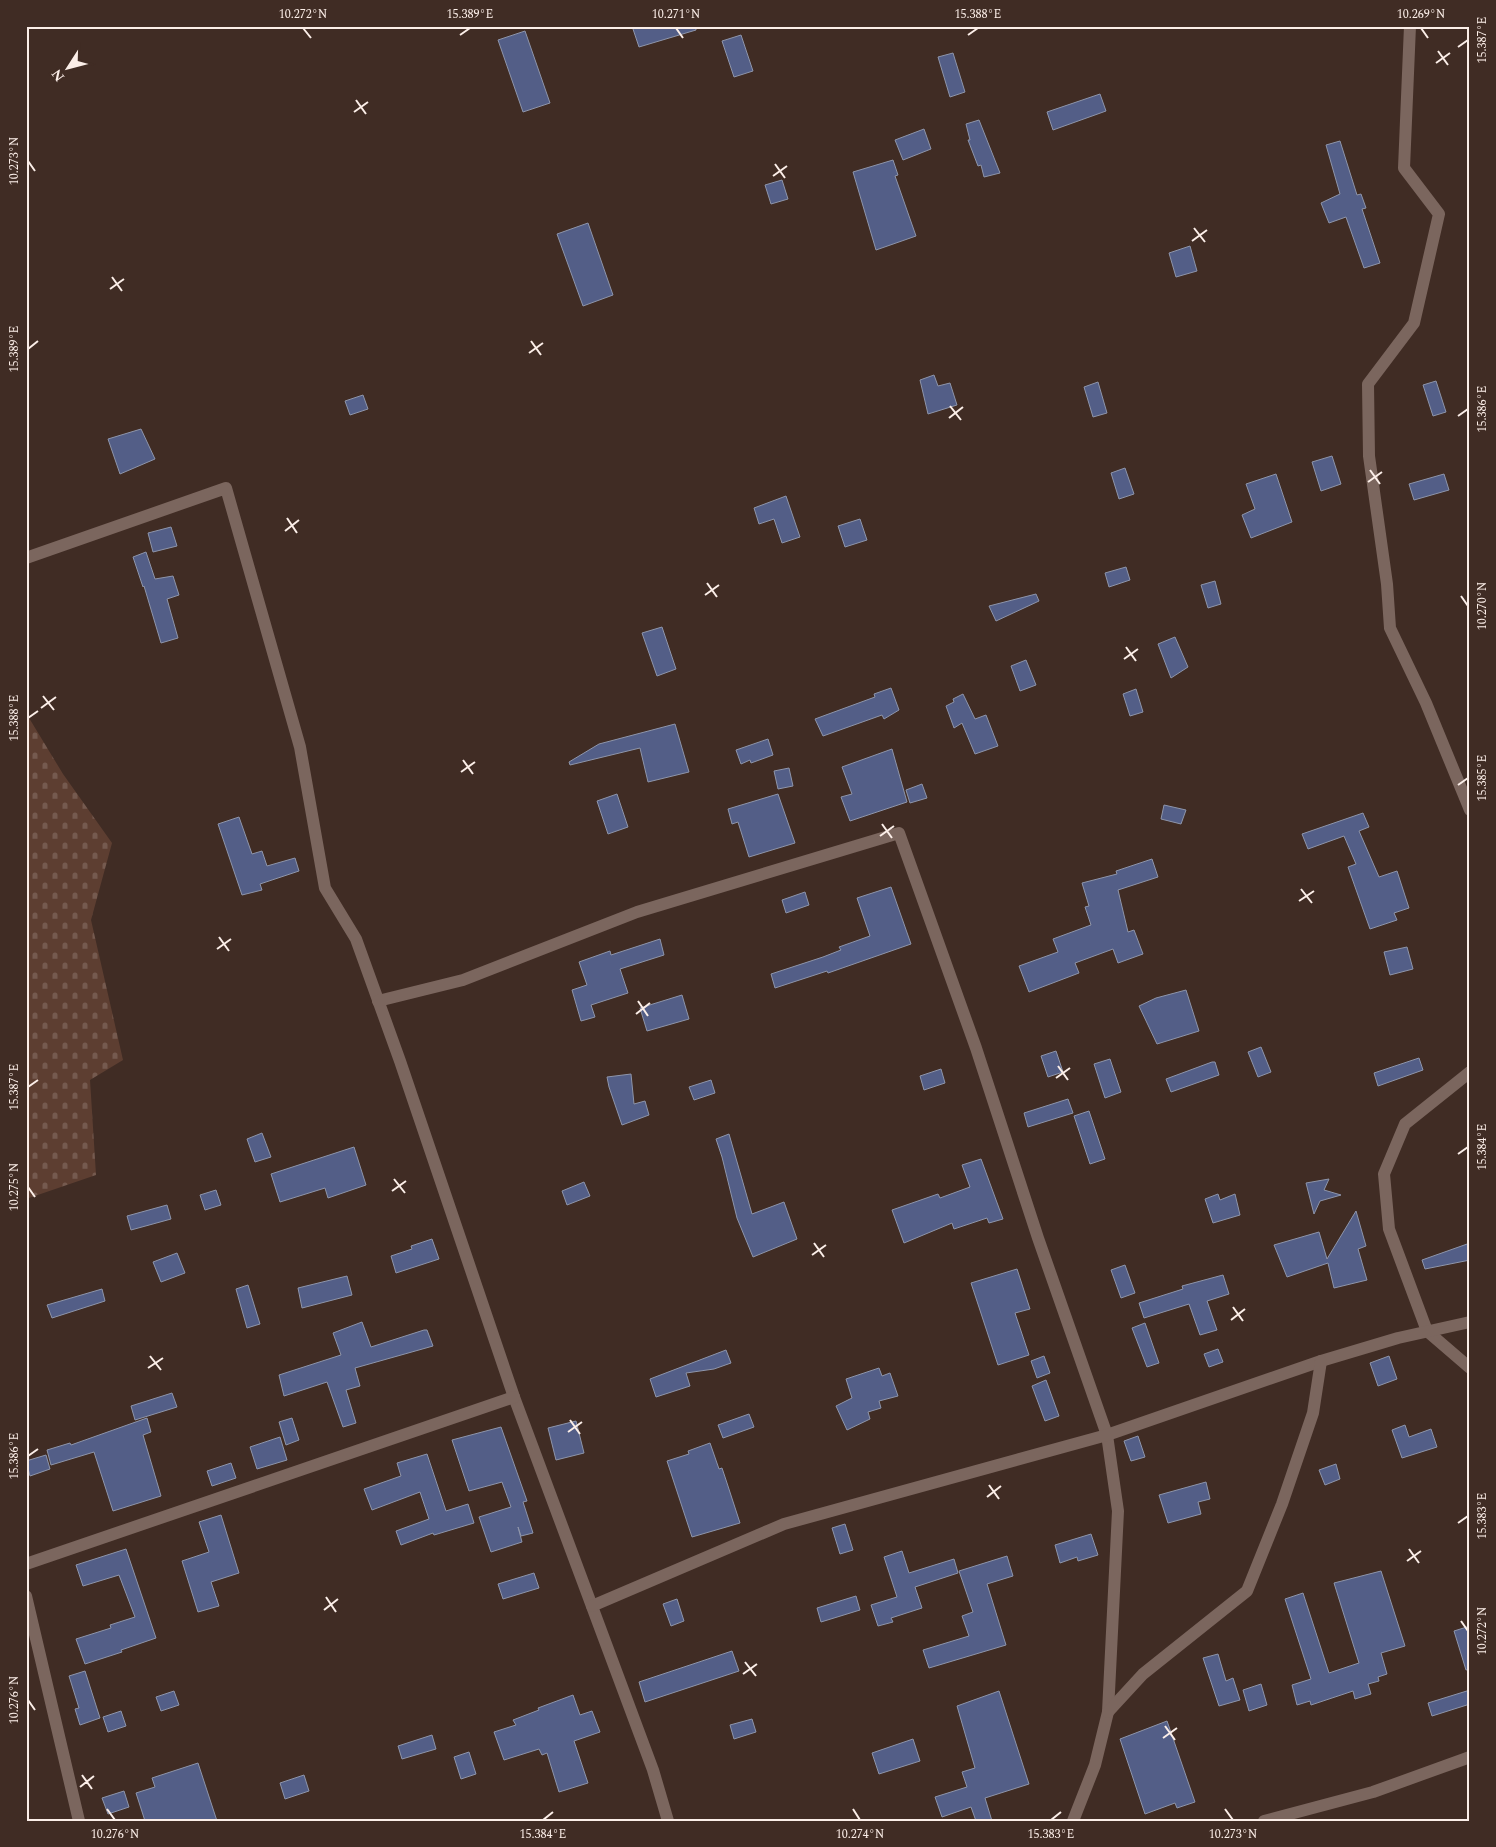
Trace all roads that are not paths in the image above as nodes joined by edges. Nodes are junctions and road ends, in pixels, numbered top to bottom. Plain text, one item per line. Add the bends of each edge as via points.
1 (1410, 26) edge
2 (26, 558) edge
3 (1470, 810) edge
4 (378, 1001) junction
5 (1470, 1072) edge
6 (1470, 1322) edge
7 (1427, 1330) junction
8 (1321, 1361) junction
9 (1470, 1368) edge
10 (514, 1397) junction
11 (1107, 1435) junction
12 (26, 1564) edge
13 (26, 1596) edge
14 (592, 1606) junction
15 (1108, 1712) junction
16 (1470, 1757) edge
17 (80, 1821) edge
18 (668, 1821) edge
19 (1073, 1821) edge
20 (1264, 1821) edge

1 - 3 street via 1404,168 1439,214 1414,324 1368,384 1369,456 1390,628
2 - 4 street via 226,488 300,747 325,888 356,939
4 - 10 street
4 - 11 street via 464,980 637,912 899,833 976,1048
5 - 7 street via 1405,1124 1384,1174 1389,1229
6 - 7 street
7 - 8 street
7 - 9 street
8 - 11 street
8 - 15 street via 1312,1413 1282,1504 1247,1591 1143,1674
10 - 12 street
10 - 14 street
11 - 14 street via 784,1524
11 - 15 street via 1118,1511
13 - 17 street
14 - 18 street via 654,1770
15 - 19 street via 1095,1764
16 - 20 street via 1373,1792

